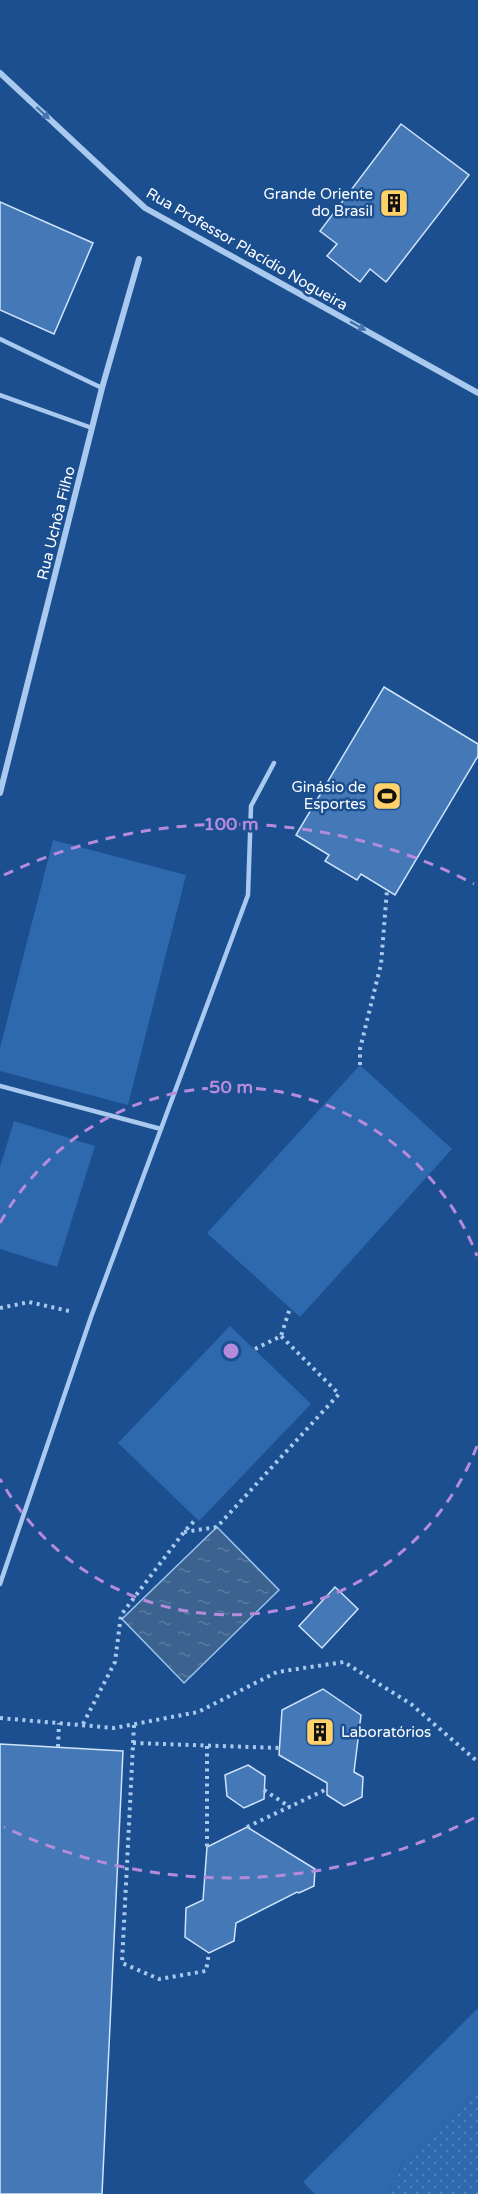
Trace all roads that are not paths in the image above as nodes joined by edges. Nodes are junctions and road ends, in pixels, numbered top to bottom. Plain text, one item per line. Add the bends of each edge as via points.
1 (0, 73) edge
2 (139, 259) dead end
3 (0, 339) edge
4 (102, 388) junction
5 (478, 393) edge
6 (0, 395) edge
7 (92, 428) junction
8 (274, 764) dead end
9 (0, 793) edge
10 (0, 1086) edge
11 (161, 1129) junction
12 (0, 1584) edge

1 -> 5 street, Rua Professor Placídio Nogueira via 145,208
2 - 4 street, Rua Uchôa Filho
3 - 4 lane
4 - 7 street, Rua Uchôa Filho
6 - 7 lane
7 - 9 street, Rua Uchôa Filho
8 - 11 lane via 251,806 248,895
10 - 11 lane
11 - 12 lane via 91,1317

